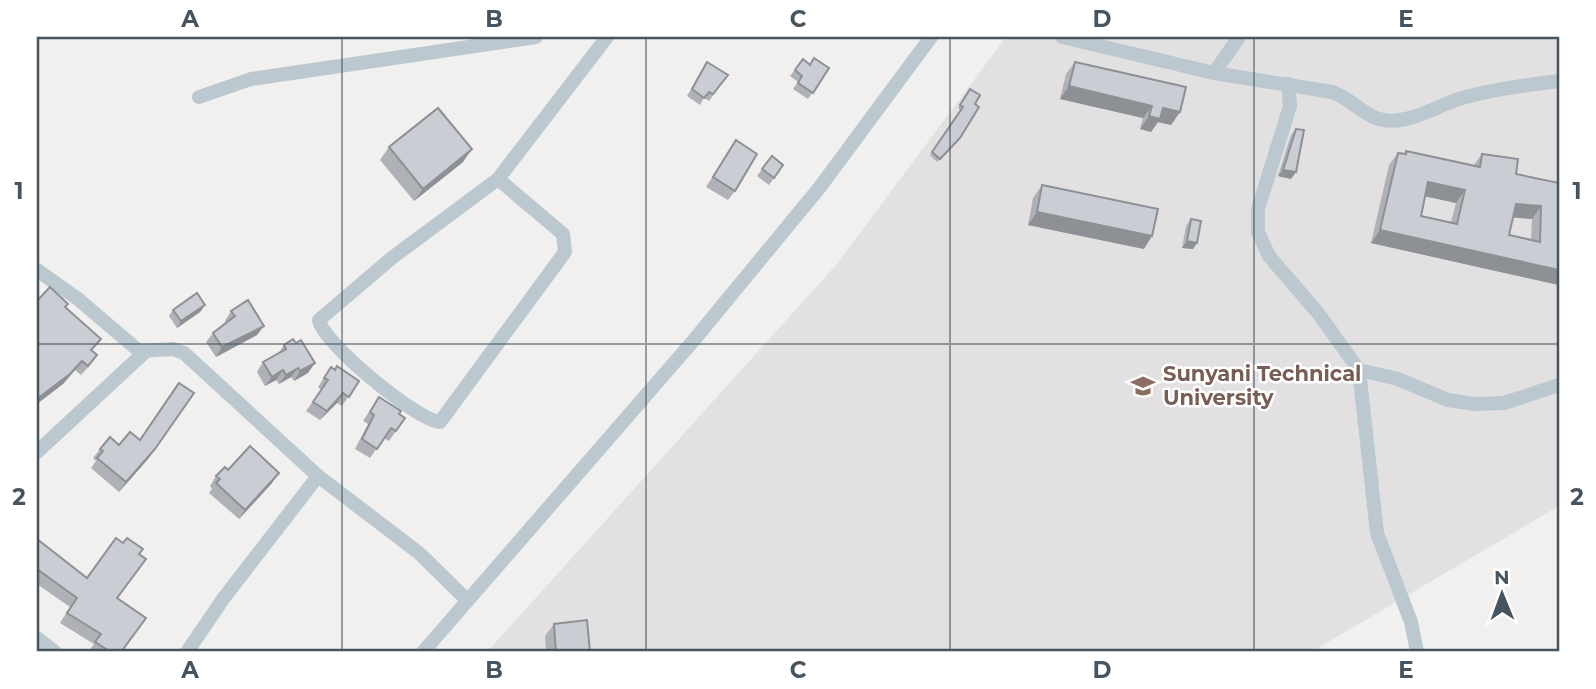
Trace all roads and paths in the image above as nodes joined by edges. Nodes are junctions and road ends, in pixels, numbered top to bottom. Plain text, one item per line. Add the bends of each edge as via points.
1 (537, 37) edge
2 (607, 37) edge
3 (931, 37) edge
4 (1062, 37) edge
5 (1239, 37) edge
6 (1214, 73) junction
7 (1559, 81) edge
8 (1288, 84) junction
9 (199, 97) dead end
10 (498, 178) junction
11 (37, 270) edge
12 (146, 351) junction
13 (1359, 370) junction
14 (1559, 385) edge
15 (37, 452) edge
16 (318, 477) junction
17 (467, 600) junction
18 (37, 638) edge
19 (55, 652) edge
20 (187, 652) edge
21 (423, 652) edge
22 (1417, 652) edge

1 - 9 street via 251,79
2 - 10 street
3 - 17 street via 820,187 694,340
4 - 6 street
5 - 6 street
6 - 8 street
7 - 8 street via 1464,97 1393,121 1380,119 1332,92
8 - 13 street via 1290,106 1258,209 1262,244
10 - 10 street via 319,320 324,334 346,356 432,422 440,422 565,252 563,234
11 - 12 street via 139,351
12 - 15 street
12 - 16 street via 184,353
13 - 14 street via 1398,379 1448,400 1475,404 1504,403
13 - 22 street via 1377,533 1411,622
16 - 17 street via 419,553
16 - 20 street via 222,599
17 - 21 street
18 - 19 street

